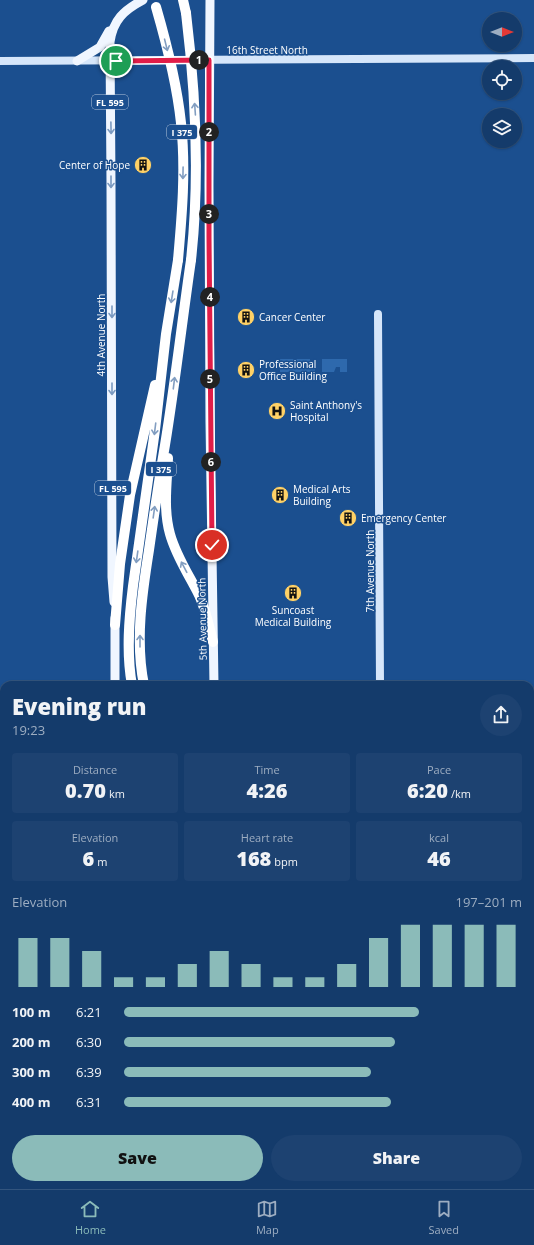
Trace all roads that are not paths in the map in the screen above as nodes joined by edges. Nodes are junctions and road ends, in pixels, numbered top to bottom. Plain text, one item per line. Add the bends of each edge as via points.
1 (143, 0) edge
2 (184, 0) edge
3 (210, 0) edge
4 (154, 2) edge
5 (119, 18) junction
6 (0, 56) edge
7 (534, 58) edge
8 (209, 60) junction
9 (0, 61) edge
10 (10, 61) junction
11 (77, 61) junction
12 (110, 61) junction
13 (378, 314) dead end
14 (166, 334) junction
15 (171, 405) junction
16 (115, 625) junction
17 (213, 642) junction
18 (115, 681) edge
19 (132, 681) edge
20 (144, 681) edge
21 (214, 681) edge
22 (380, 681) edge

1 - 5 main road, 4th Avenue North / FL 595
15 -> 2 highway, I 375, bridge via 196,205 196,132
3 - 8 main road, 5th Avenue North
4 -> 14 highway, I 375, bridge via 176,87 183,147 178,260
5 - 11 main road via 100,47
5 - 12 main road, 4th Avenue North / FL 595 via 111,33
6 - 10 street
7 - 8 street, 16th Street North
8 - 12 street, 16th Street North
8 - 17 main road, 5th Avenue North
9 - 10 street, 16th Street North
10 - 11 street, 16th Street North
11 - 12 street, 16th Street North
12 -> 16 main road, 4th Avenue North / FL 595 via 112,577
13 - 22 street, 7th Avenue North
14 - 16 highway via 130,495 120,564
14 -> 19 highway, I 375 via 130,607
17 -> 15 highway via 199,595 176,551 167,523
20 -> 15 highway, I 375 via 140,641 143,592
16 - 18 main road, 4th Avenue North / FL 595
17 - 21 main road, 5th Avenue North

